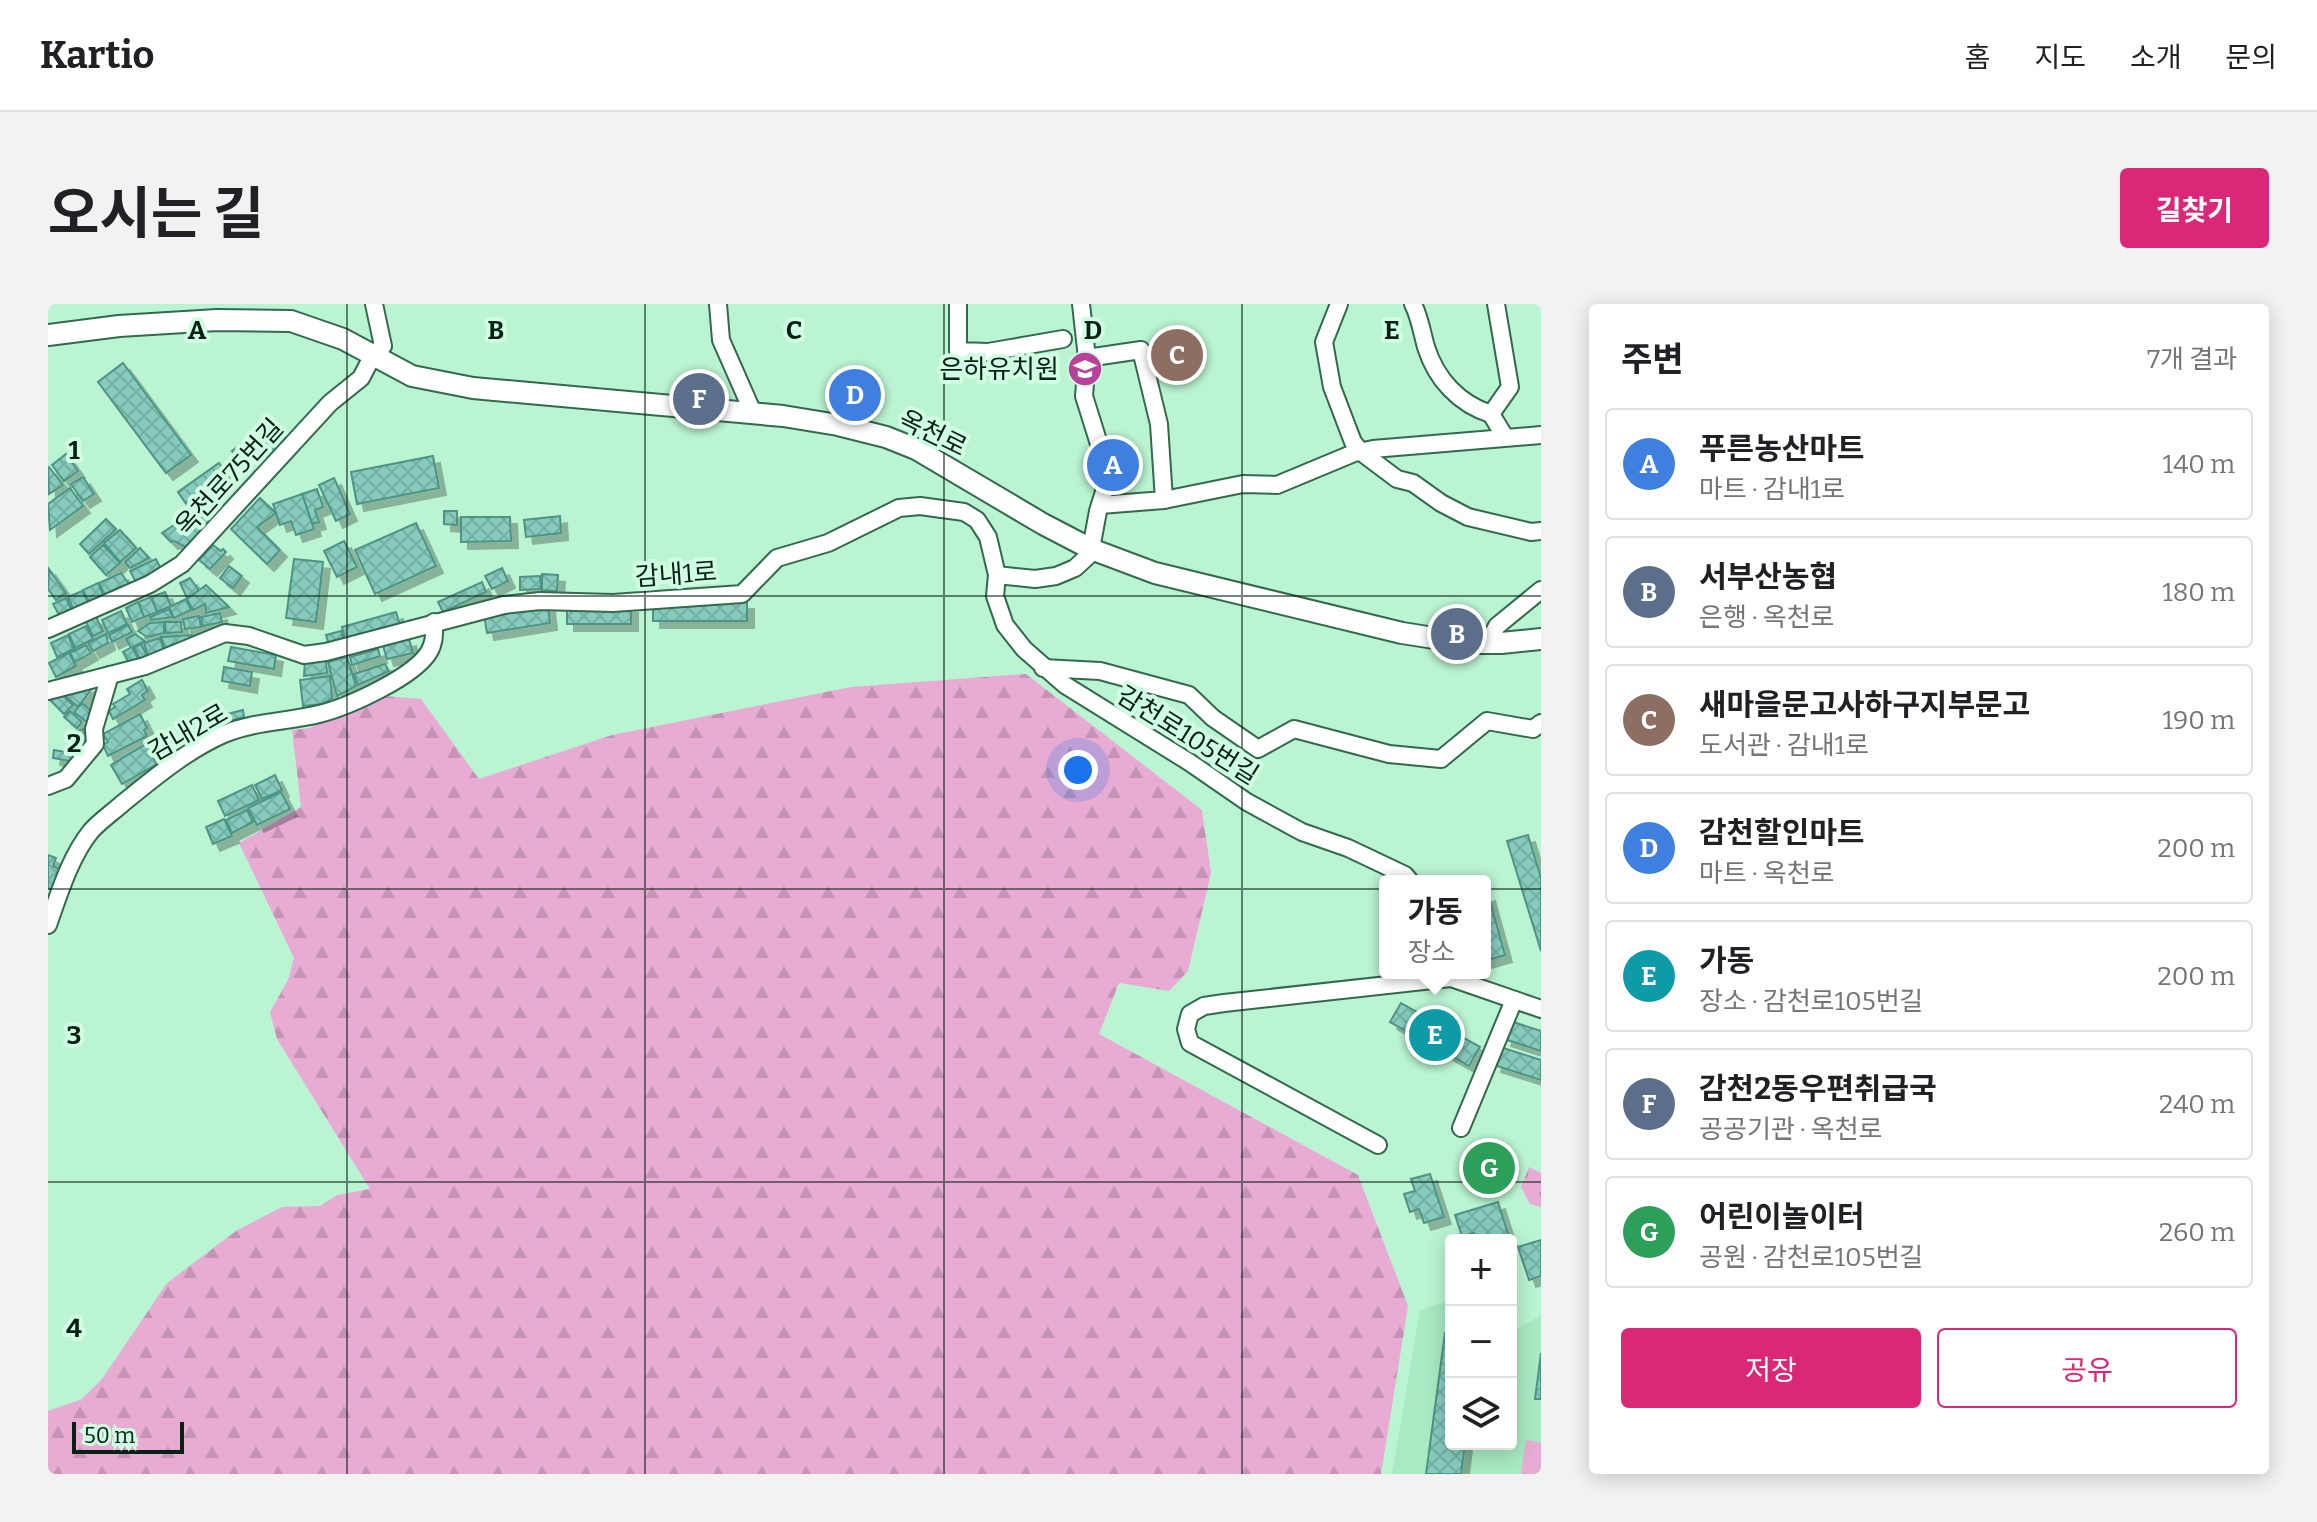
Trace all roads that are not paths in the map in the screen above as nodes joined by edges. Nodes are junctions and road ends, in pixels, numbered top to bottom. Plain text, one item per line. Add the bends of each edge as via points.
1 (374, 304) edge
2 (718, 304) edge
3 (958, 304) edge
4 (1081, 304) edge
5 (1339, 304) edge
6 (1413, 304) edge
7 (1496, 304) edge
8 (48, 335) edge
9 (1063, 339) dead end
10 (373, 355) junction
11 (1087, 358) junction
12 (1491, 414) junction
13 (754, 415) junction
14 (1541, 435) edge
15 (1505, 437) junction
16 (1361, 452) junction
17 (1164, 500) junction
18 (1100, 505) junction
19 (1541, 531) edge
20 (1091, 549) junction
21 (997, 575) junction
22 (1541, 590) edge
23 (434, 622) junction
24 (48, 629) edge
25 (1541, 639) edge
26 (1488, 643) junction
27 (1043, 668) junction
28 (110, 675) junction
29 (48, 691) edge
30 (1541, 723) edge
31 (48, 786) edge
32 (1405, 875) edge
33 (48, 925) edge
34 (1425, 979) edge
35 (1458, 979) edge
36 (1514, 1000) junction
37 (1541, 1009) edge
38 (1461, 1128) dead end
39 (1378, 1145) dead end

1 - 10 street, 옥천로75번길 via 383,346
2 - 13 street via 721,340
3 - 9 street via 958,351
4 - 11 street
5 - 16 street via 1324,342 1332,387
6 - 12 street via 1440,377 1462,400
7 - 12 street via 1510,387
8 - 10 street, 옥천로 via 203,320 291,321
10 - 13 street, 옥천로 via 412,376 473,388
10 - 24 street, 옥천로75번길 via 361,378 330,403 182,564 150,584
11 - 17 street via 1141,350 1159,424
11 - 18 street via 1084,396 1109,476
12 - 15 street
13 - 20 street, 옥천로 via 886,437
14 - 15 street
15 - 16 street
16 - 17 street via 1277,485 1243,484
16 - 19 street via 1397,479 1413,483 1468,517
17 - 18 street
18 - 20 street
20 - 21 street via 1075,568 1056,576
20 - 26 street, 옥천로 via 1155,573 1402,633
21 - 23 street, 감내1로 via 988,537 977,520 964,512 910,507 828,543 777,558 742,594 613,603 540,601
21 - 27 street, 감천로105번길 via 995,596 1005,625
22 - 26 street via 1497,626
23 - 28 street, 감내1로 via 304,655 225,633
23 - 33 street, 감내2로 via 435,639 414,669 320,714 252,724 222,735 136,793 91,831
25 - 26 street, 옥천로
27 - 30 street via 1100,671 1189,695 1258,749 1294,729 1389,754 1441,759 1487,721 1533,729
27 - 32 street, 감천로105번길 via 1247,802 1302,832
28 - 29 street, 감내1로
28 - 31 street via 94,729 95,744 66,779
34 - 39 street via 1224,1003 1190,1014 1190,1043
35 - 36 street
36 - 37 street
36 - 38 street

